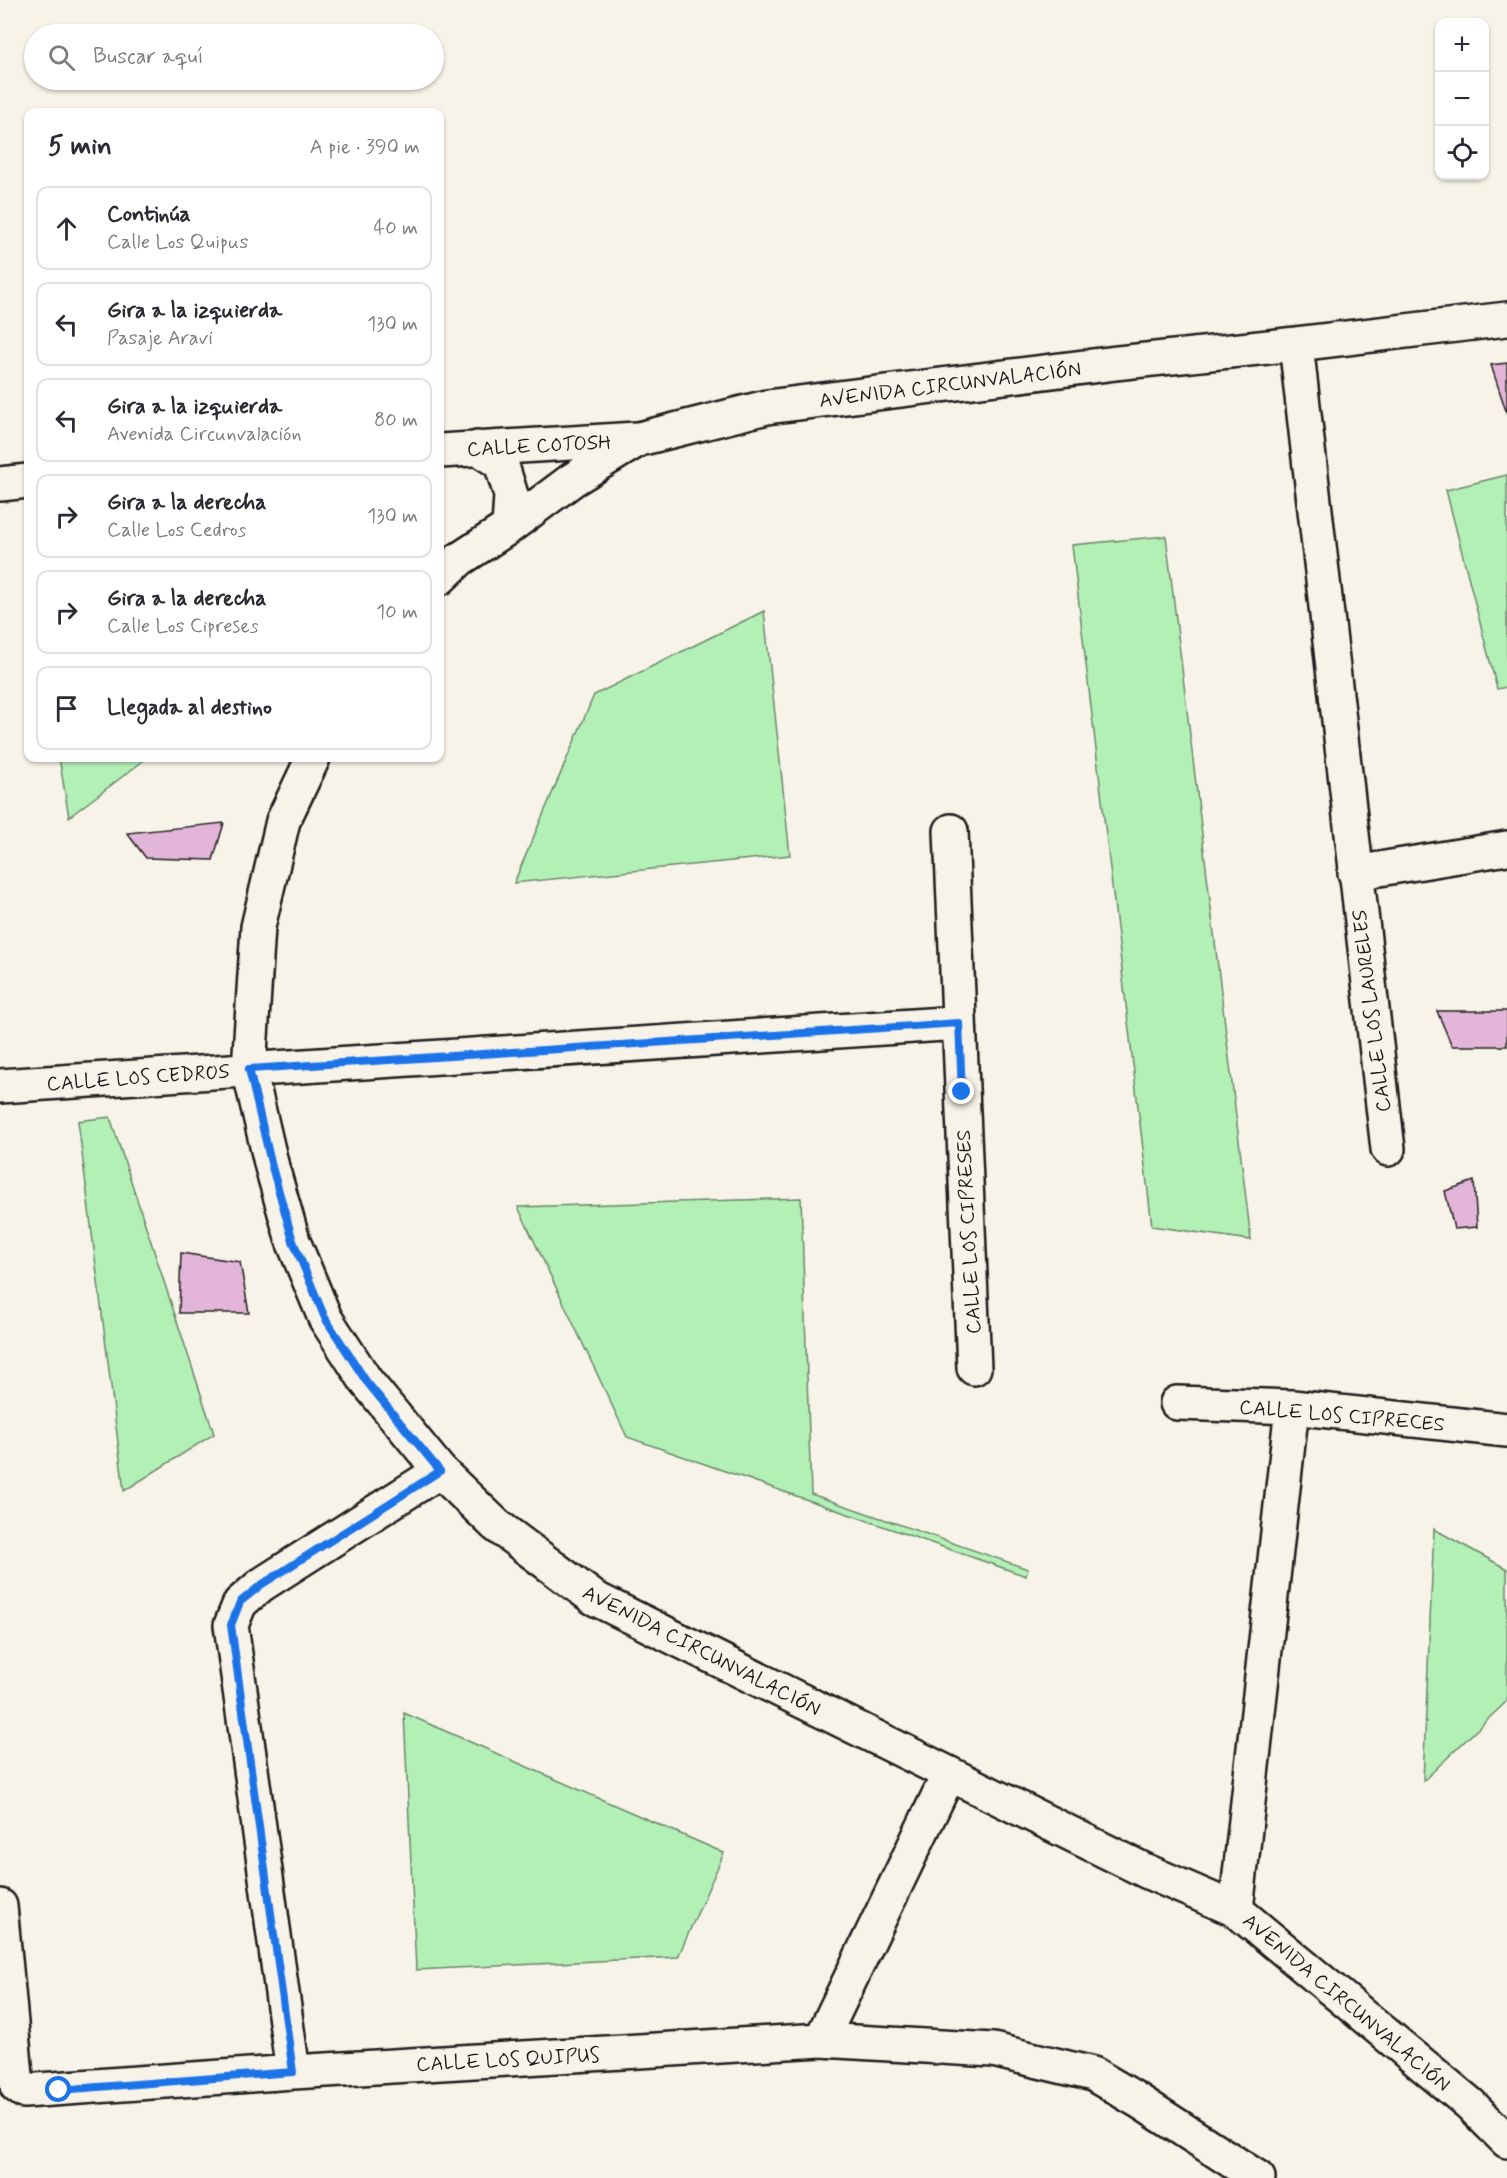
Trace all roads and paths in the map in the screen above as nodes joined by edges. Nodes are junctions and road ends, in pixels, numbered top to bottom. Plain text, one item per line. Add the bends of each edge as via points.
1 (1507, 319) edge
2 (1296, 344) junction
3 (639, 439) junction
4 (477, 448) junction
5 (444, 451) edge
6 (24, 482) edge
7 (0, 484) edge
8 (509, 527) junction
9 (444, 574) edge
10 (311, 762) edge
11 (951, 831) dead end
12 (1507, 848) edge
13 (1355, 873) junction
14 (959, 1023) junction
15 (249, 1069) junction
16 (0, 1086) edge
17 (1388, 1149) dead end
18 (974, 1368) dead end
19 (1177, 1403) dead end
20 (1292, 1407) junction
21 (1507, 1430) edge
22 (440, 1471) junction
23 (949, 1774) junction
24 (0, 1906) edge
25 (1236, 1910) junction
26 (821, 2040) junction
27 (293, 2072) junction
28 (1507, 2141) edge
29 (1257, 2178) edge

1 - 2 street, AVENIDA CIRCUNVALACIÓN
2 - 3 street, AVENIDA CIRCUNVALACIÓN via 767,407
2 - 13 street, CALLE LOS LAURELES
3 - 4 street, CALLE COTOSH
3 - 8 street, AVENIDA CIRCUNVALACIÓN via 572,480
4 - 5 street, CALLE COTOSH
4 - 8 street via 501,464 511,495
6 - 7 street
8 - 9 street, AVENIDA CIRCUNVALACIÓN via 460,558
10 - 15 street, AVENIDA CIRCUNVALACIÓN via 283,821 258,927
11 - 14 street, CALLE LOS CIPRESES
12 - 13 street
13 - 17 street, CALLE LOS LAURELES
14 - 15 street, CALLE LOS CEDROS
14 - 18 street, CALLE LOS CIPRESES
15 - 16 street, CALLE LOS CEDROS
15 - 22 street, AVENIDA CIRCUNVALACIÓN via 293,1241 325,1318 366,1381
19 - 20 street, CALLE LOS CIPRECES
20 - 21 street, CALLE LOS CIPRECES
20 - 25 street
22 - 23 street, AVENIDA CIRCUNVALACIÓN via 496,1525 594,1598
22 - 27 street via 261,1585 240,1602 231,1625
23 - 25 street, AVENIDA CIRCUNVALACIÓN via 1146,1871
23 - 26 street
24 - 27 street, CALLE LOS QUIPUS via 17,2086 24,2091
25 - 28 street, AVENIDA CIRCUNVALACIÓN via 1470,2104
26 - 27 street, CALLE LOS QUIPUS
26 - 29 street, CALLE LOS QUIPUS via 993,2050 1093,2074

